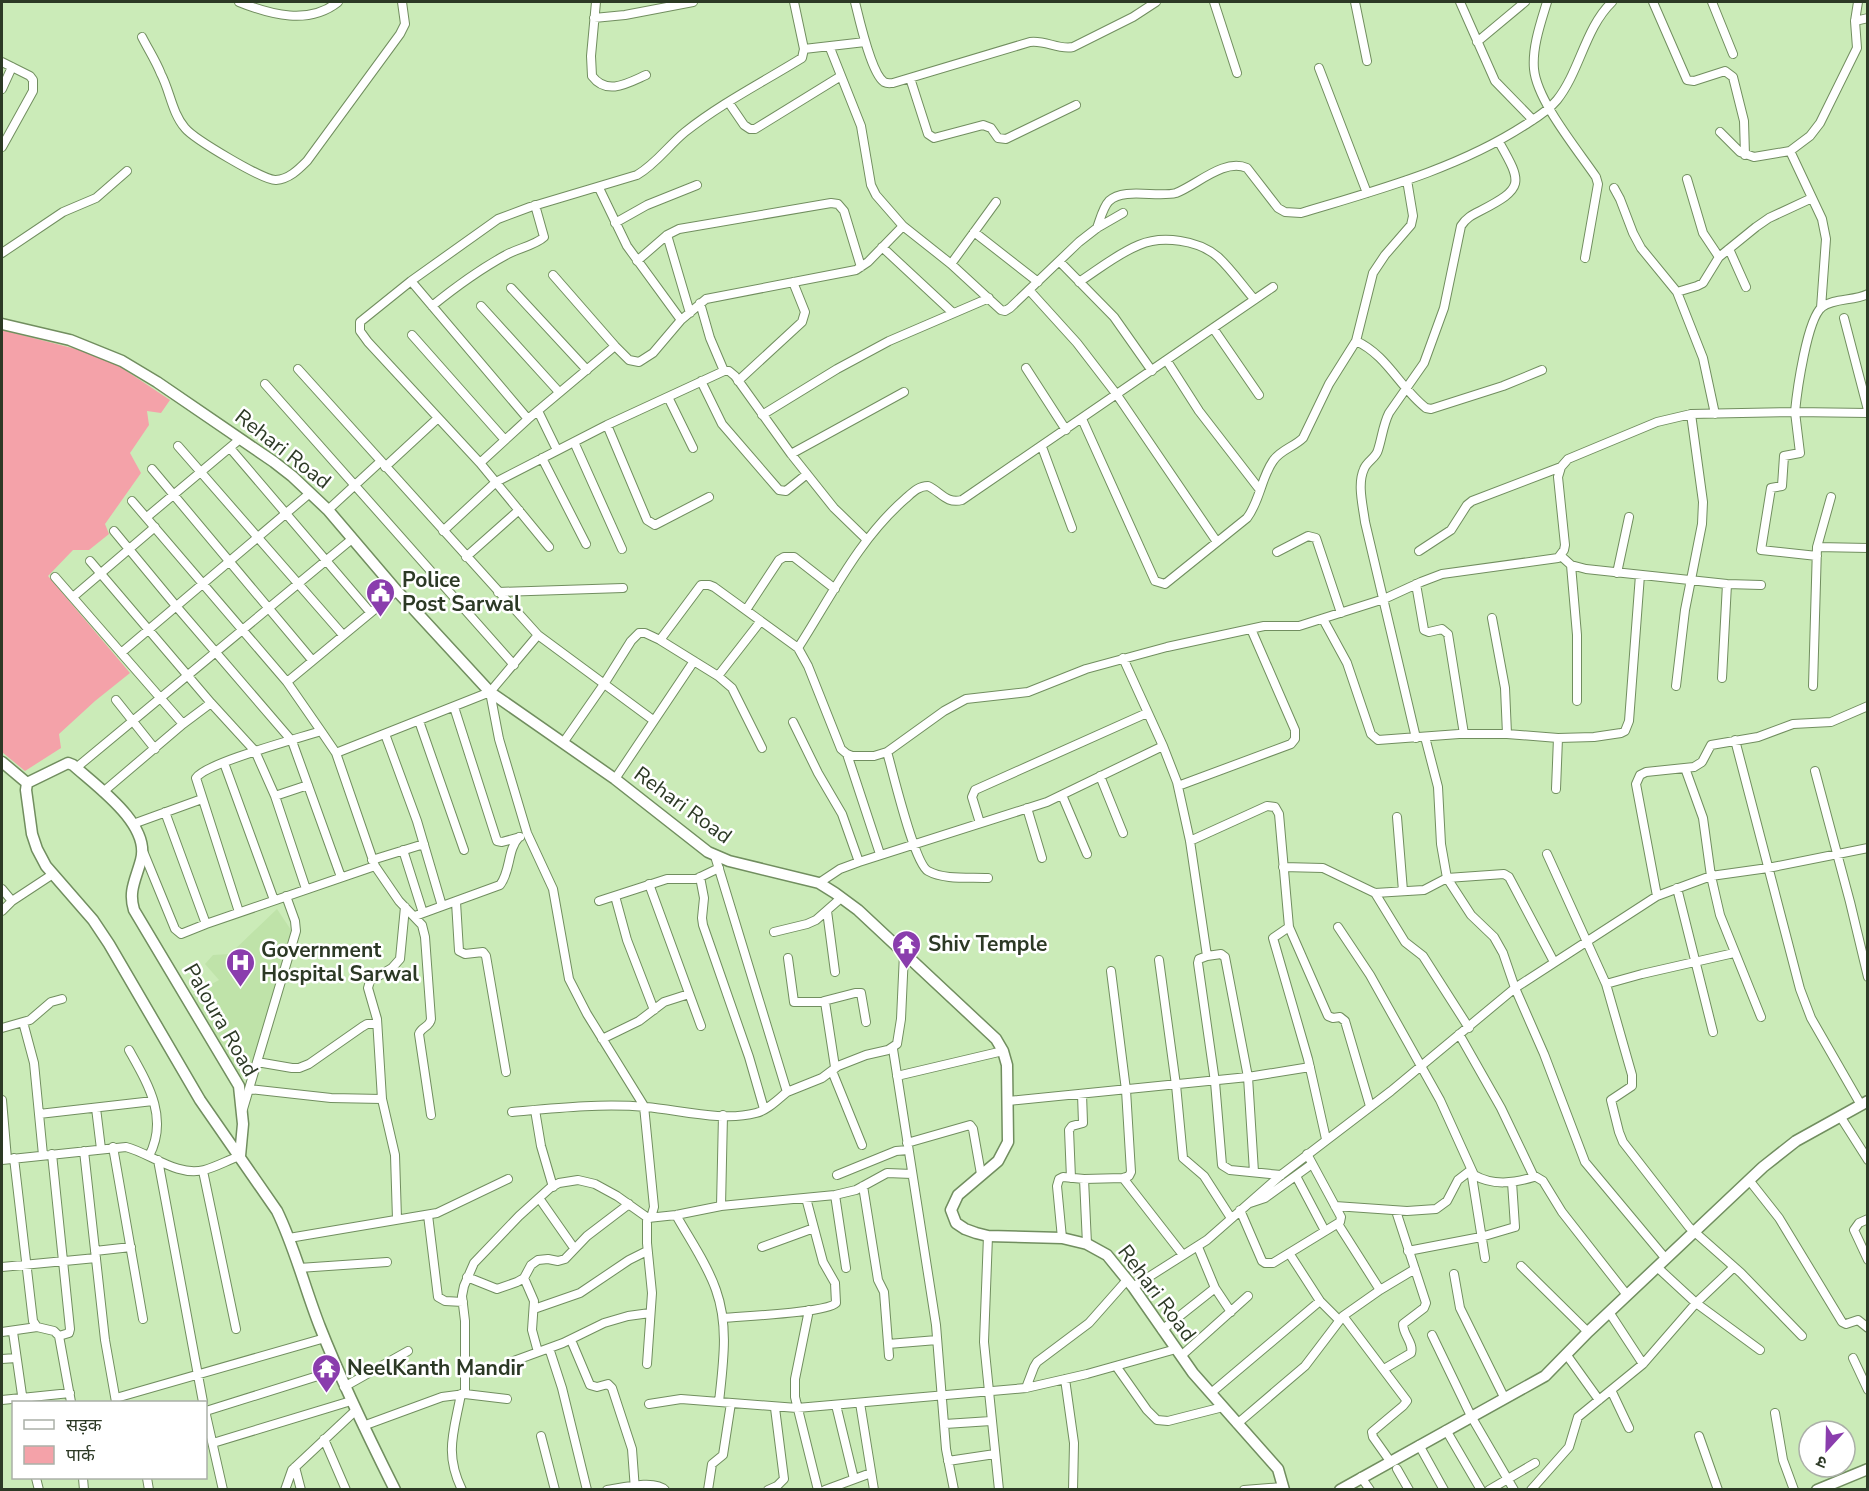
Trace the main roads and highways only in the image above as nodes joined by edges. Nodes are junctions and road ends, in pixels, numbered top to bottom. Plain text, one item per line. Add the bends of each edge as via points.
1 (2, 324) edge
2 (2, 762) edge
3 (27, 783) junction
4 (1864, 1103) edge
5 (240, 1156) junction
6 (1868, 1469) edge
7 (1283, 1488) edge
8 (395, 1490) edge
9 (1340, 1490) edge
10 (1817, 1490) edge

1 - 7 main road, Rehari Road via 70,340 114,357 157,382 292,476 328,510 490,692 615,779 715,856 819,883 858,910 996,1039 1003,1051 1007,1065 1008,1142 998,1161 958,1195 951,1210 956,1223 987,1236 1062,1238 1087,1244 1107,1255 1210,1393 1278,1469
2 - 3 main road
3 - 5 main road via 32,834 46,866 93,920 200,1100
3 - 5 main road, Paloura Road via 68,763 104,792 133,824 143,851 131,888 134,910 239,1086 243,1109
4 - 9 main road via 1796,1141 1690,1226 1627,1295 1541,1378 1419,1445 1393,1465
5 - 8 main road via 277,1211 344,1387
6 - 10 main road

